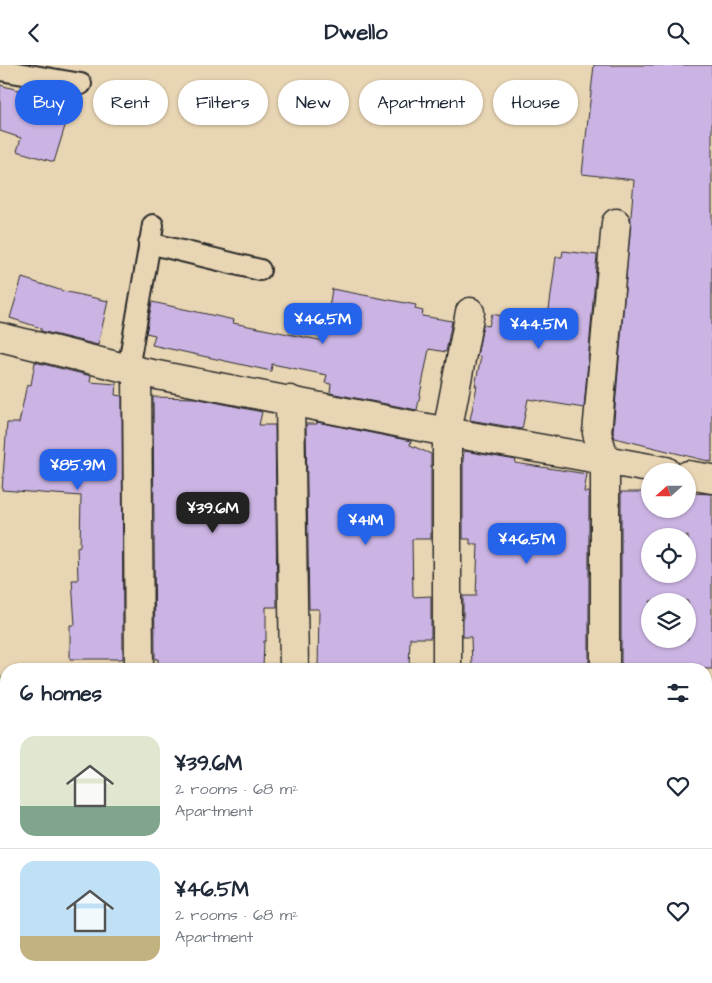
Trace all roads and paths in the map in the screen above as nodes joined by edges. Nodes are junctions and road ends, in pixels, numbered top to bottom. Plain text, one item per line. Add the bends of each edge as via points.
1 (0, 70) edge
2 (58, 80) edge
3 (616, 223) dead end
4 (260, 270) dead end
5 (470, 312) dead end
6 (0, 337) edge
7 (133, 370) junction
8 (290, 400) junction
9 (447, 431) junction
10 (605, 461) junction
11 (641, 467) edge
12 (696, 476) edge
13 (712, 479) edge
14 (140, 663) edge
15 (294, 663) edge
16 (447, 663) edge
17 (605, 663) edge

1 - 2 lane
3 - 10 street via 597,433
4 - 7 lane via 151,234
5 - 9 street
6 - 7 street
7 - 8 street
7 - 14 street
8 - 9 street
8 - 15 street
9 - 10 street
9 - 16 street
10 - 11 street
10 - 17 street
12 - 13 street

